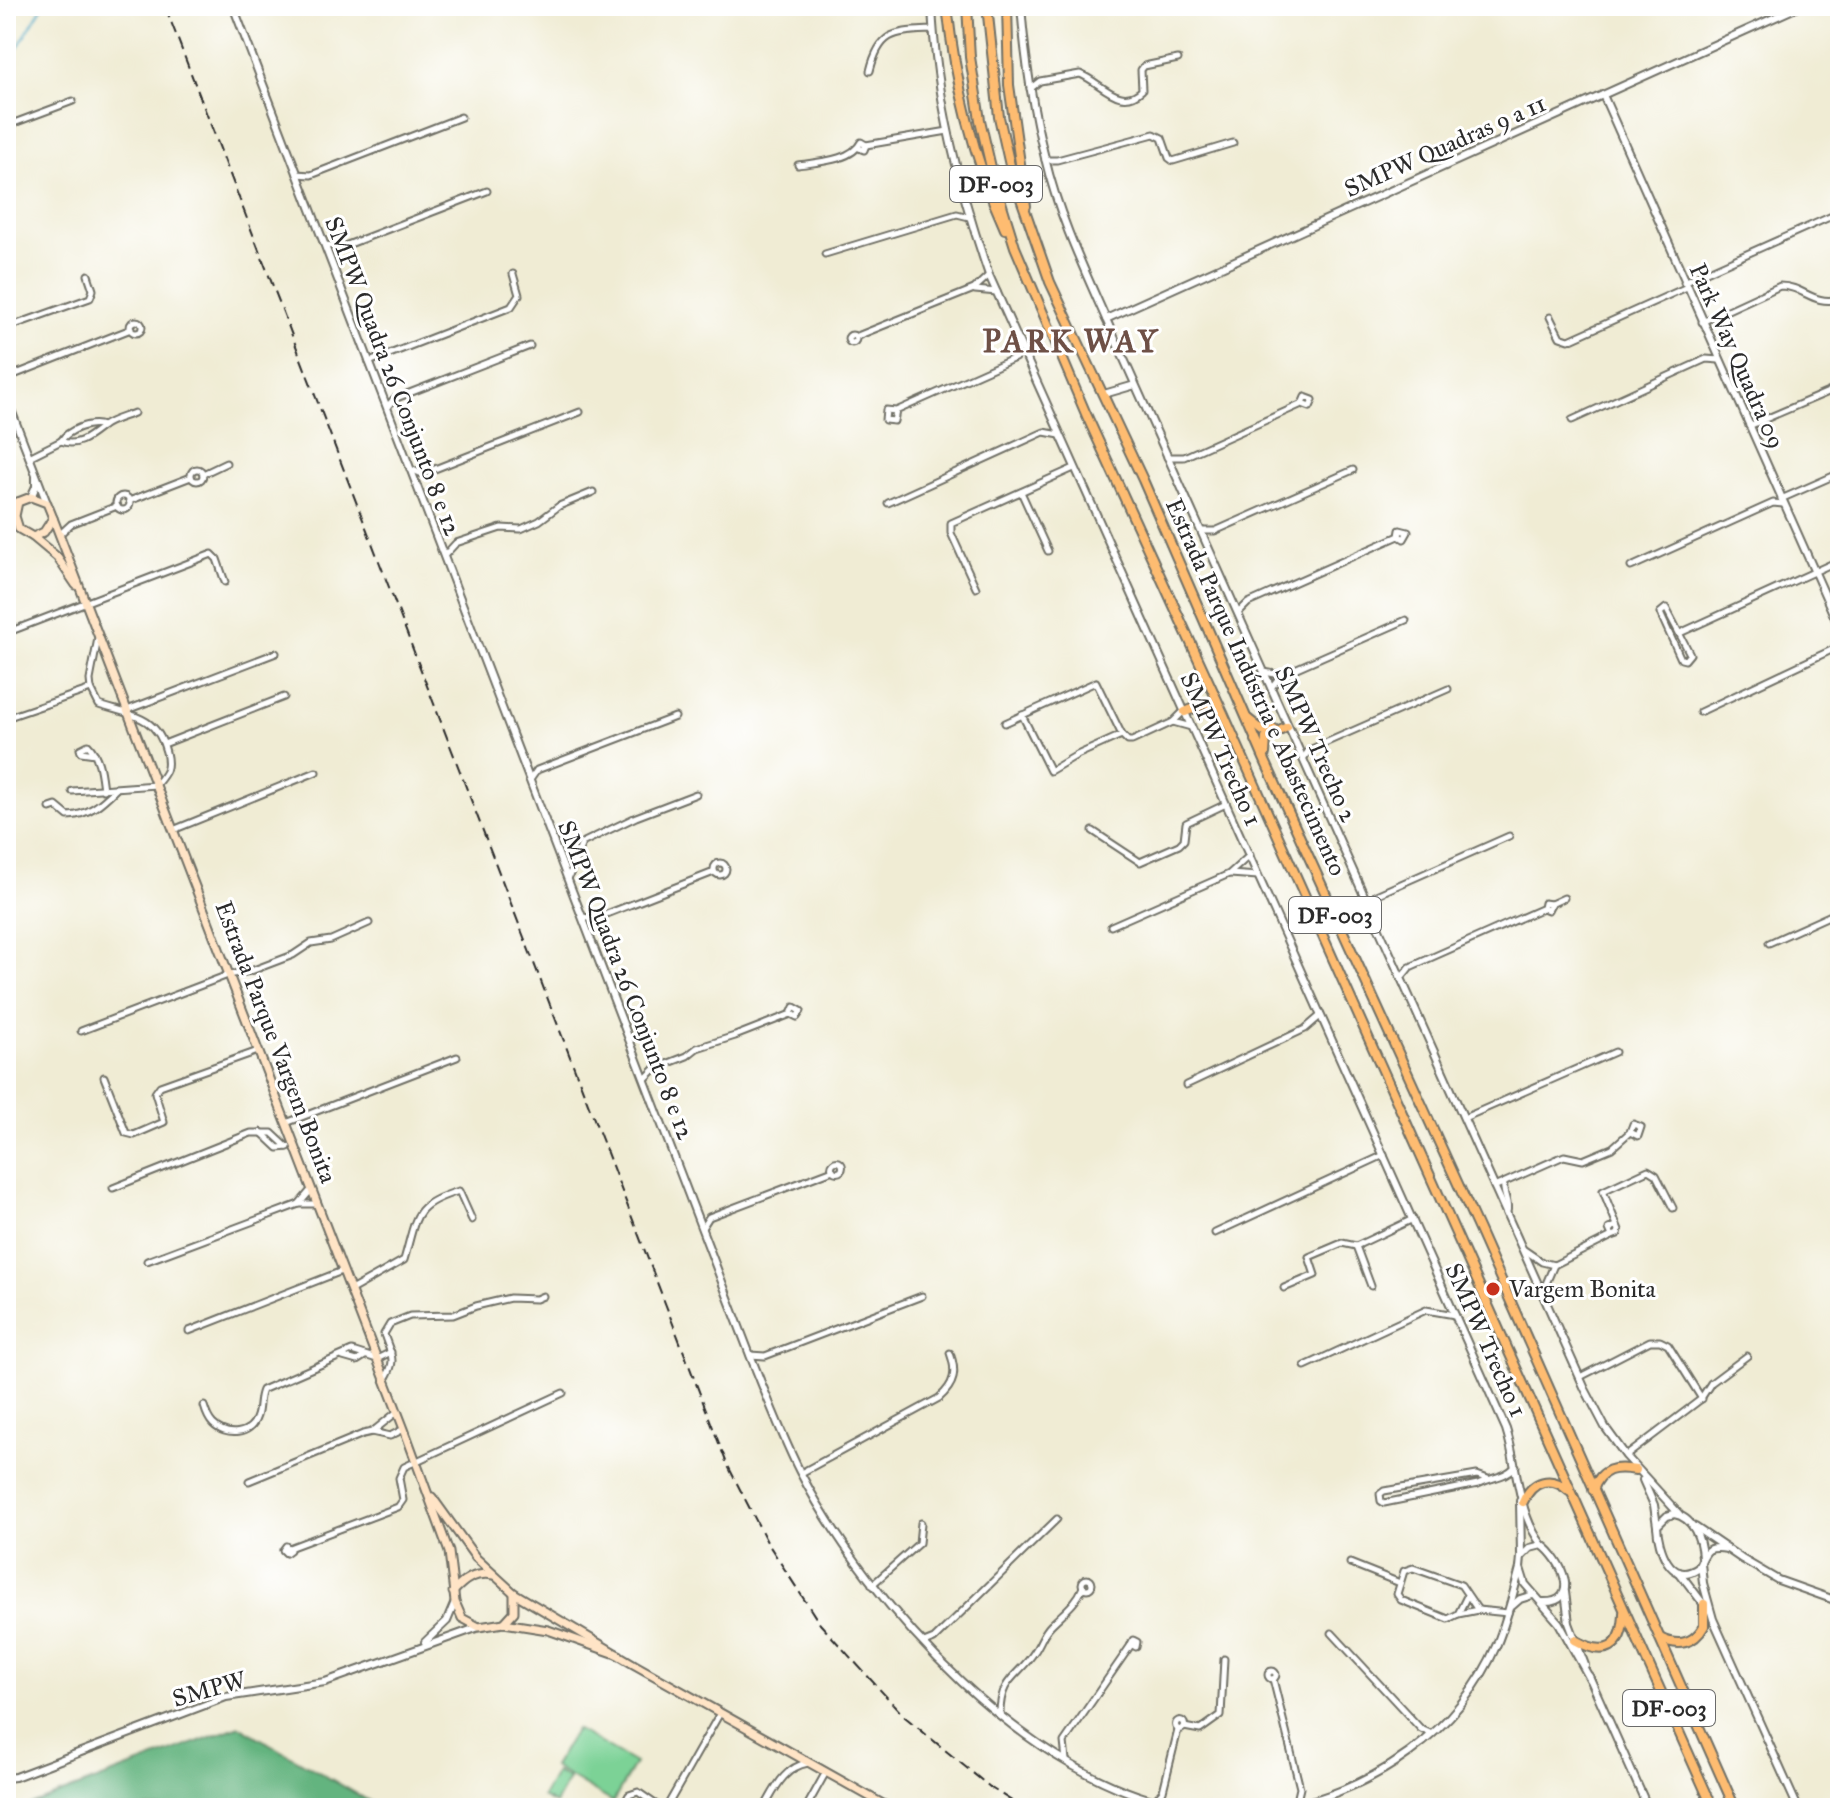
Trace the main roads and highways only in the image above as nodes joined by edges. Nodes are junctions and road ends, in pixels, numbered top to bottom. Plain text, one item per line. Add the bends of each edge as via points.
1 (947, 6) edge
2 (967, 6) edge
3 (987, 6) edge
4 (1007, 6) edge
5 (1026, 215) junction
6 (1015, 247) junction
7 (18, 502) junction
8 (6, 505) edge
9 (53, 520) junction
10 (6, 526) edge
11 (19, 529) junction
12 (33, 537) junction
13 (86, 606) junction
14 (1208, 679) junction
15 (1223, 713) junction
16 (1246, 717) junction
17 (1266, 763) junction
18 (1638, 1472) road end
19 (426, 1488) junction
20 (1593, 1490) junction
21 (1574, 1497) junction
22 (1522, 1498) road end
23 (493, 1575) junction
24 (453, 1592) junction
25 (514, 1593) junction
26 (1704, 1604) road end
27 (1625, 1608) junction
28 (504, 1623) junction
29 (1659, 1637) junction
30 (1575, 1640) road end
31 (619, 1655) junction
32 (888, 1808) edge
33 (1713, 1808) edge
34 (1735, 1808) edge

1 - 6 highway via 976,149
2 - 6 highway, Estrada Parque Indústria e Abastecimento / DF-003 via 980,120
3 - 5 highway, Estrada Parque Indústria e Abastecimento / DF-003 via 999,117
4 - 5 highway via 1009,85
5 - 16 highway, Estrada Parque Indústria e Abastecimento / DF-003 via 1050,282
6 - 14 highway, Estrada Parque Indústria e Abastecimento / DF-003
7 - 8 main road
7 - 9 main road via 31,497 47,503
7 - 11 main road
9 - 12 main road
9 - 13 main road, Estrada Parque Vargem Bonita
10 - 11 main road
11 - 12 main road
12 - 13 main road, Estrada Parque Vargem Bonita via 57,557
13 - 19 main road, Estrada Parque Vargem Bonita
14 - 15 highway, Estrada Parque Indústria e Abastecimento / DF-003
14 - 15 highway via 1203,698 1184,710 1207,703
15 - 21 highway, Estrada Parque Indústria e Abastecimento / DF-003
16 - 17 highway, Estrada Parque Indústria e Abastecimento / DF-003
16 - 17 highway via 1265,731 1286,725 1266,738
17 - 20 highway, Estrada Parque Indústria e Abastecimento / DF-003
18 - 20 highway via 1609,1469
19 - 23 main road, Estrada Parque Vargem Bonita via 463,1543
19 - 24 main road, Estrada Parque Vargem Bonita via 452,1562
20 - 29 highway, Estrada Parque Indústria e Abastecimento / DF-003
21 - 22 highway via 1557,1482 1544,1481
21 - 27 highway, Estrada Parque Indústria e Abastecimento / DF-003
23 - 24 main road via 477,1574
23 - 25 main road, Estrada Parque Vargem Bonita
24 - 28 main road, Estrada Parque Vargem Bonita via 462,1618 479,1627
25 - 28 main road via 514,1612
25 - 31 main road, Estrada Parque Vargem Bonita
26 - 29 highway via 1704,1626 1692,1640 1676,1644
27 - 30 highway via 1616,1643 1595,1649
27 - 33 highway, Estrada Parque Indústria e Abastecimento / DF-003
28 - 31 main road, Estrada Parque Vargem Bonita via 548,1630
29 - 34 highway, Estrada Parque Indústria e Abastecimento / DF-003
31 - 32 main road, Estrada Parque Vargem Bonita

